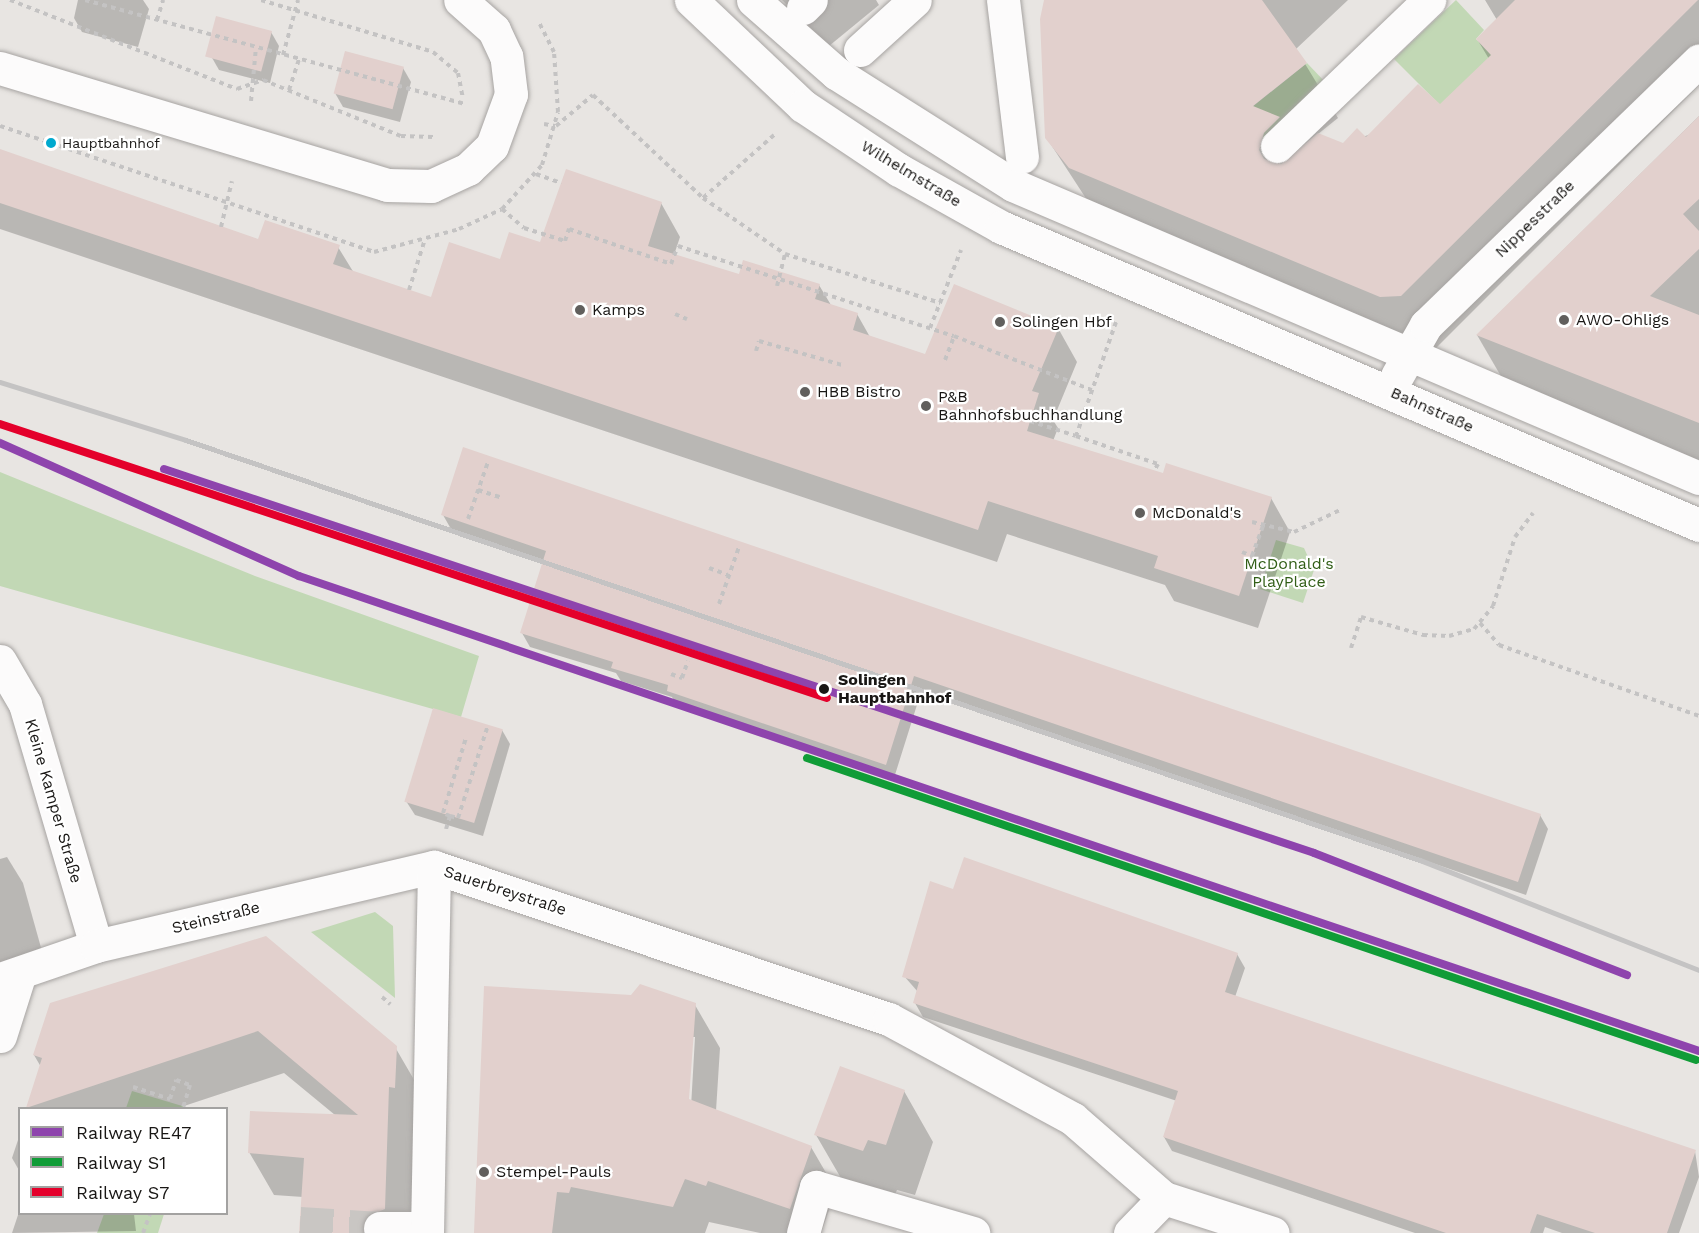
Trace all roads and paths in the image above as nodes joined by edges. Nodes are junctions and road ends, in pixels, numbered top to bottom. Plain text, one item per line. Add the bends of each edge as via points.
1 (10, 0) edge
2 (85, 0) edge
3 (163, 0) edge
4 (261, 0) edge
5 (298, 0) edge
6 (460, 0) edge
7 (691, 0) edge
8 (753, 0) edge
9 (915, 0) edge
10 (1003, 0) edge
11 (1429, 0) edge
12 (296, 10) junction
13 (157, 20) junction
14 (256, 47) junction
15 (860, 50) dead end
16 (283, 55) junction
17 (299, 59) junction
18 (1699, 60) edge
19 (0, 68) edge
20 (255, 84) junction
21 (289, 90) junction
22 (456, 102) dead end
23 (459, 115) dead end
24 (0, 126) edge
25 (777, 132) dead end
26 (438, 134) dead end
27 (1277, 146) dead end
28 (1022, 157) dead end
29 (536, 174) junction
30 (561, 183) dead end
31 (703, 198) junction
32 (226, 202) junction
33 (502, 209) junction
34 (221, 227) dead end
35 (425, 238) junction
36 (961, 249) dead end
37 (785, 254) junction
38 (778, 280) junction
39 (777, 286) dead end
40 (409, 290) dead end
41 (1164, 294) joint
42 (940, 303) junction
43 (675, 315) dead end
44 (687, 319) dead end
45 (1118, 319) dead end
46 (930, 328) junction
47 (954, 336) junction
48 (756, 351) dead end
49 (1405, 356) junction
50 (945, 360) dead end
51 (842, 365) dead end
52 (1092, 390) junction
53 (1390, 391) junction
54 (1030, 421) dead end
55 (1076, 436) junction
56 (488, 462) dead end
57 (1154, 471) dead end
58 (1699, 478) edge
59 (478, 490) junction
60 (502, 498) dead end
61 (1340, 510) dead end
62 (1533, 513) dead end
63 (468, 519) dead end
64 (1252, 522) dead end
65 (1263, 525) junction
66 (1699, 525) edge
67 (738, 547) dead end
68 (1242, 552) dead end
69 (709, 568) dead end
70 (729, 575) junction
71 (719, 604) dead end
72 (1480, 623) junction
73 (1351, 648) dead end
74 (0, 661) edge
75 (688, 661) dead end
76 (671, 674) dead end
77 (1699, 716) edge
78 (488, 725) dead end
79 (466, 738) dead end
80 (450, 816) dead end
81 (458, 818) dead end
82 (434, 867) junction
83 (96, 946) junction
84 (10, 976) edge
85 (0, 1036) edge
86 (134, 1087) dead end
87 (183, 1107) edge
88 (1164, 1198) junction
89 (150, 1215) edge
90 (380, 1228) dead end
91 (427, 1230) edge
92 (143, 1233) edge
93 (802, 1233) edge
94 (973, 1233) edge
95 (1130, 1233) edge
96 (1274, 1233) edge

1 - 20 path via 237,90
2 - 13 path
3 - 13 path
4 - 12 path
5 - 12 path
6 - 19 street via 482,16 502,45 511,93 492,146 468,170 431,186 387,185
7 - 41 street, Wilhelmstraße via 803,106 898,170 1001,227
8 - 49 street via 836,73 1013,185
9 - 15 street
10 - 28 street
11 - 27 street
12 - 16 path
12 - 23 path via 443,57 462,83
13 - 14 path
14 - 16 path
14 - 20 path via 251,67
16 - 17 path
17 - 21 path
17 - 22 path
18 - 49 street, Nippesstraße via 1426,325
20 - 21 path via 263,80
21 - 26 path via 400,138
24 - 32 path
25 - 31 path
29 - 30 path
29 - 31 path via 555,126 593,95
29 - 33 path
31 - 37 path
32 - 34 path
32 - 35 path via 374,252
33 - 35 path
33 - 38 path via 524,228 565,241 569,230 671,264 678,246
35 - 40 path
36 - 42 path
37 - 38 path
37 - 42 path
38 - 39 path
38 - 46 path
41 - 53 street, Bahnstraße
42 - 46 path
43 - 44 path
45 - 52 path
46 - 47 path
47 - 50 path
47 - 52 path
48 - 51 path via 759,341
49 - 53 street, Nippesstraße
49 - 58 street
52 - 55 path
53 - 66 street, Bahnstraße
54 - 55 path
55 - 57 path via 1158,464
56 - 59 path
59 - 60 path
59 - 63 path
61 - 65 path via 1308,529 1282,532
62 - 72 path via 1515,537 1498,596
64 - 65 path
65 - 68 path via 1252,556
67 - 70 path
69 - 70 path
70 - 71 path
72 - 73 path via 1468,632 1438,636 1361,617
72 - 77 path via 1499,645
74 - 83 street, Kleine Kamper Straße via 25,704
75 - 76 path via 682,678
78 - 81 path
79 - 80 path via 443,813
82 - 83 street, Steinstraße
82 - 88 street, Sauerbreystraße via 889,1019 1073,1119
82 - 91 street, Sauerbreystraße
83 - 84 street, Steinstraße
84 - 85 street
86 - 87 path via 170,1099 176,1080 190,1085
88 - 95 street
88 - 96 street
89 - 92 path
90 - 91 street
93 - 94 street via 816,1187

